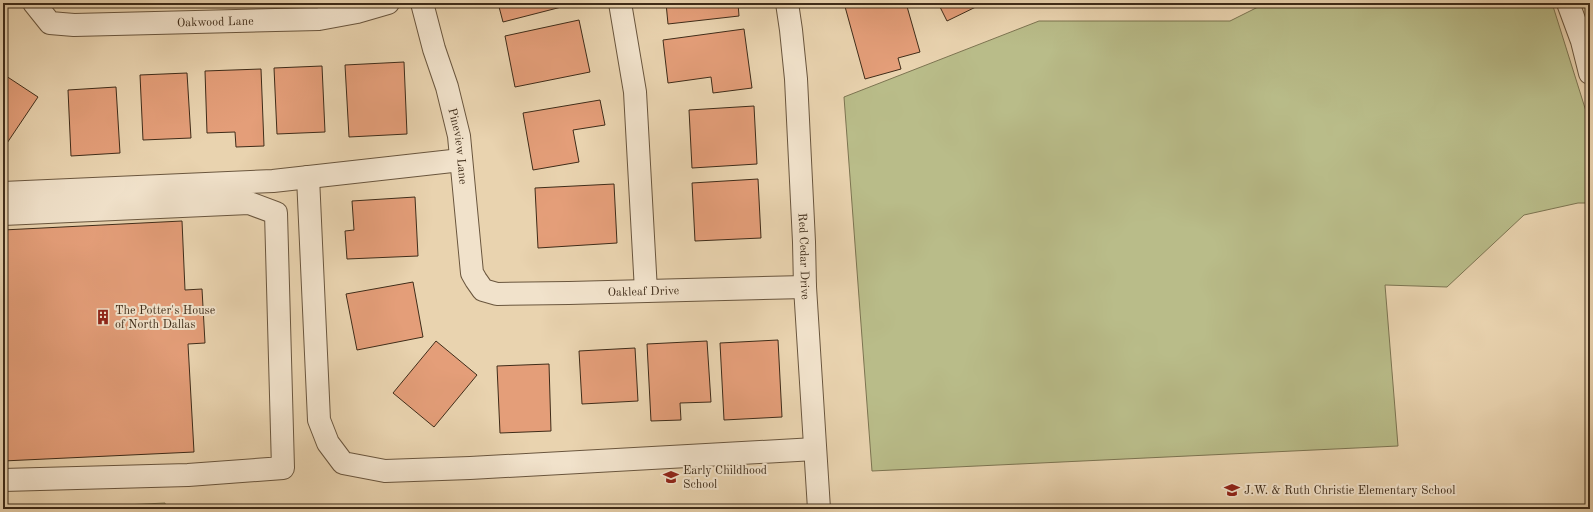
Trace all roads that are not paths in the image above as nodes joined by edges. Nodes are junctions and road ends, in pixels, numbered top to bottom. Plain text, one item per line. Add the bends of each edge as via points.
1 (388, 3) edge
2 (422, 3) edge
3 (620, 3) edge
4 (787, 3) edge
5 (1568, 3) edge
6 (39, 9) edge
7 (1590, 73) edge
8 (461, 160) junction
9 (308, 177) junction
10 (3, 192) edge
11 (3, 214) edge
12 (805, 287) junction
13 (483, 290) joint
14 (646, 291) junction
15 (815, 449) junction
16 (3, 480) edge
17 (819, 509) edge

1 - 6 street, Oakwood Lane via 319,19 74,25 50,23
2 - 8 street, Pineview Lane via 447,87 459,136
3 - 14 street via 635,92
4 - 12 street, Red Cedar Drive via 796,79
5 - 7 street
8 - 9 street
8 - 13 street, Pineview Lane via 472,273
9 - 10 street via 273,181
9 - 15 street via 319,420 328,444 343,463 393,471
11 - 16 street via 249,202 276,213 283,468 188,475
12 - 14 street, Oakleaf Drive
12 - 15 street, Red Cedar Drive
13 - 14 street, Oakleaf Drive via 497,294
15 - 17 street, Red Cedar Drive

